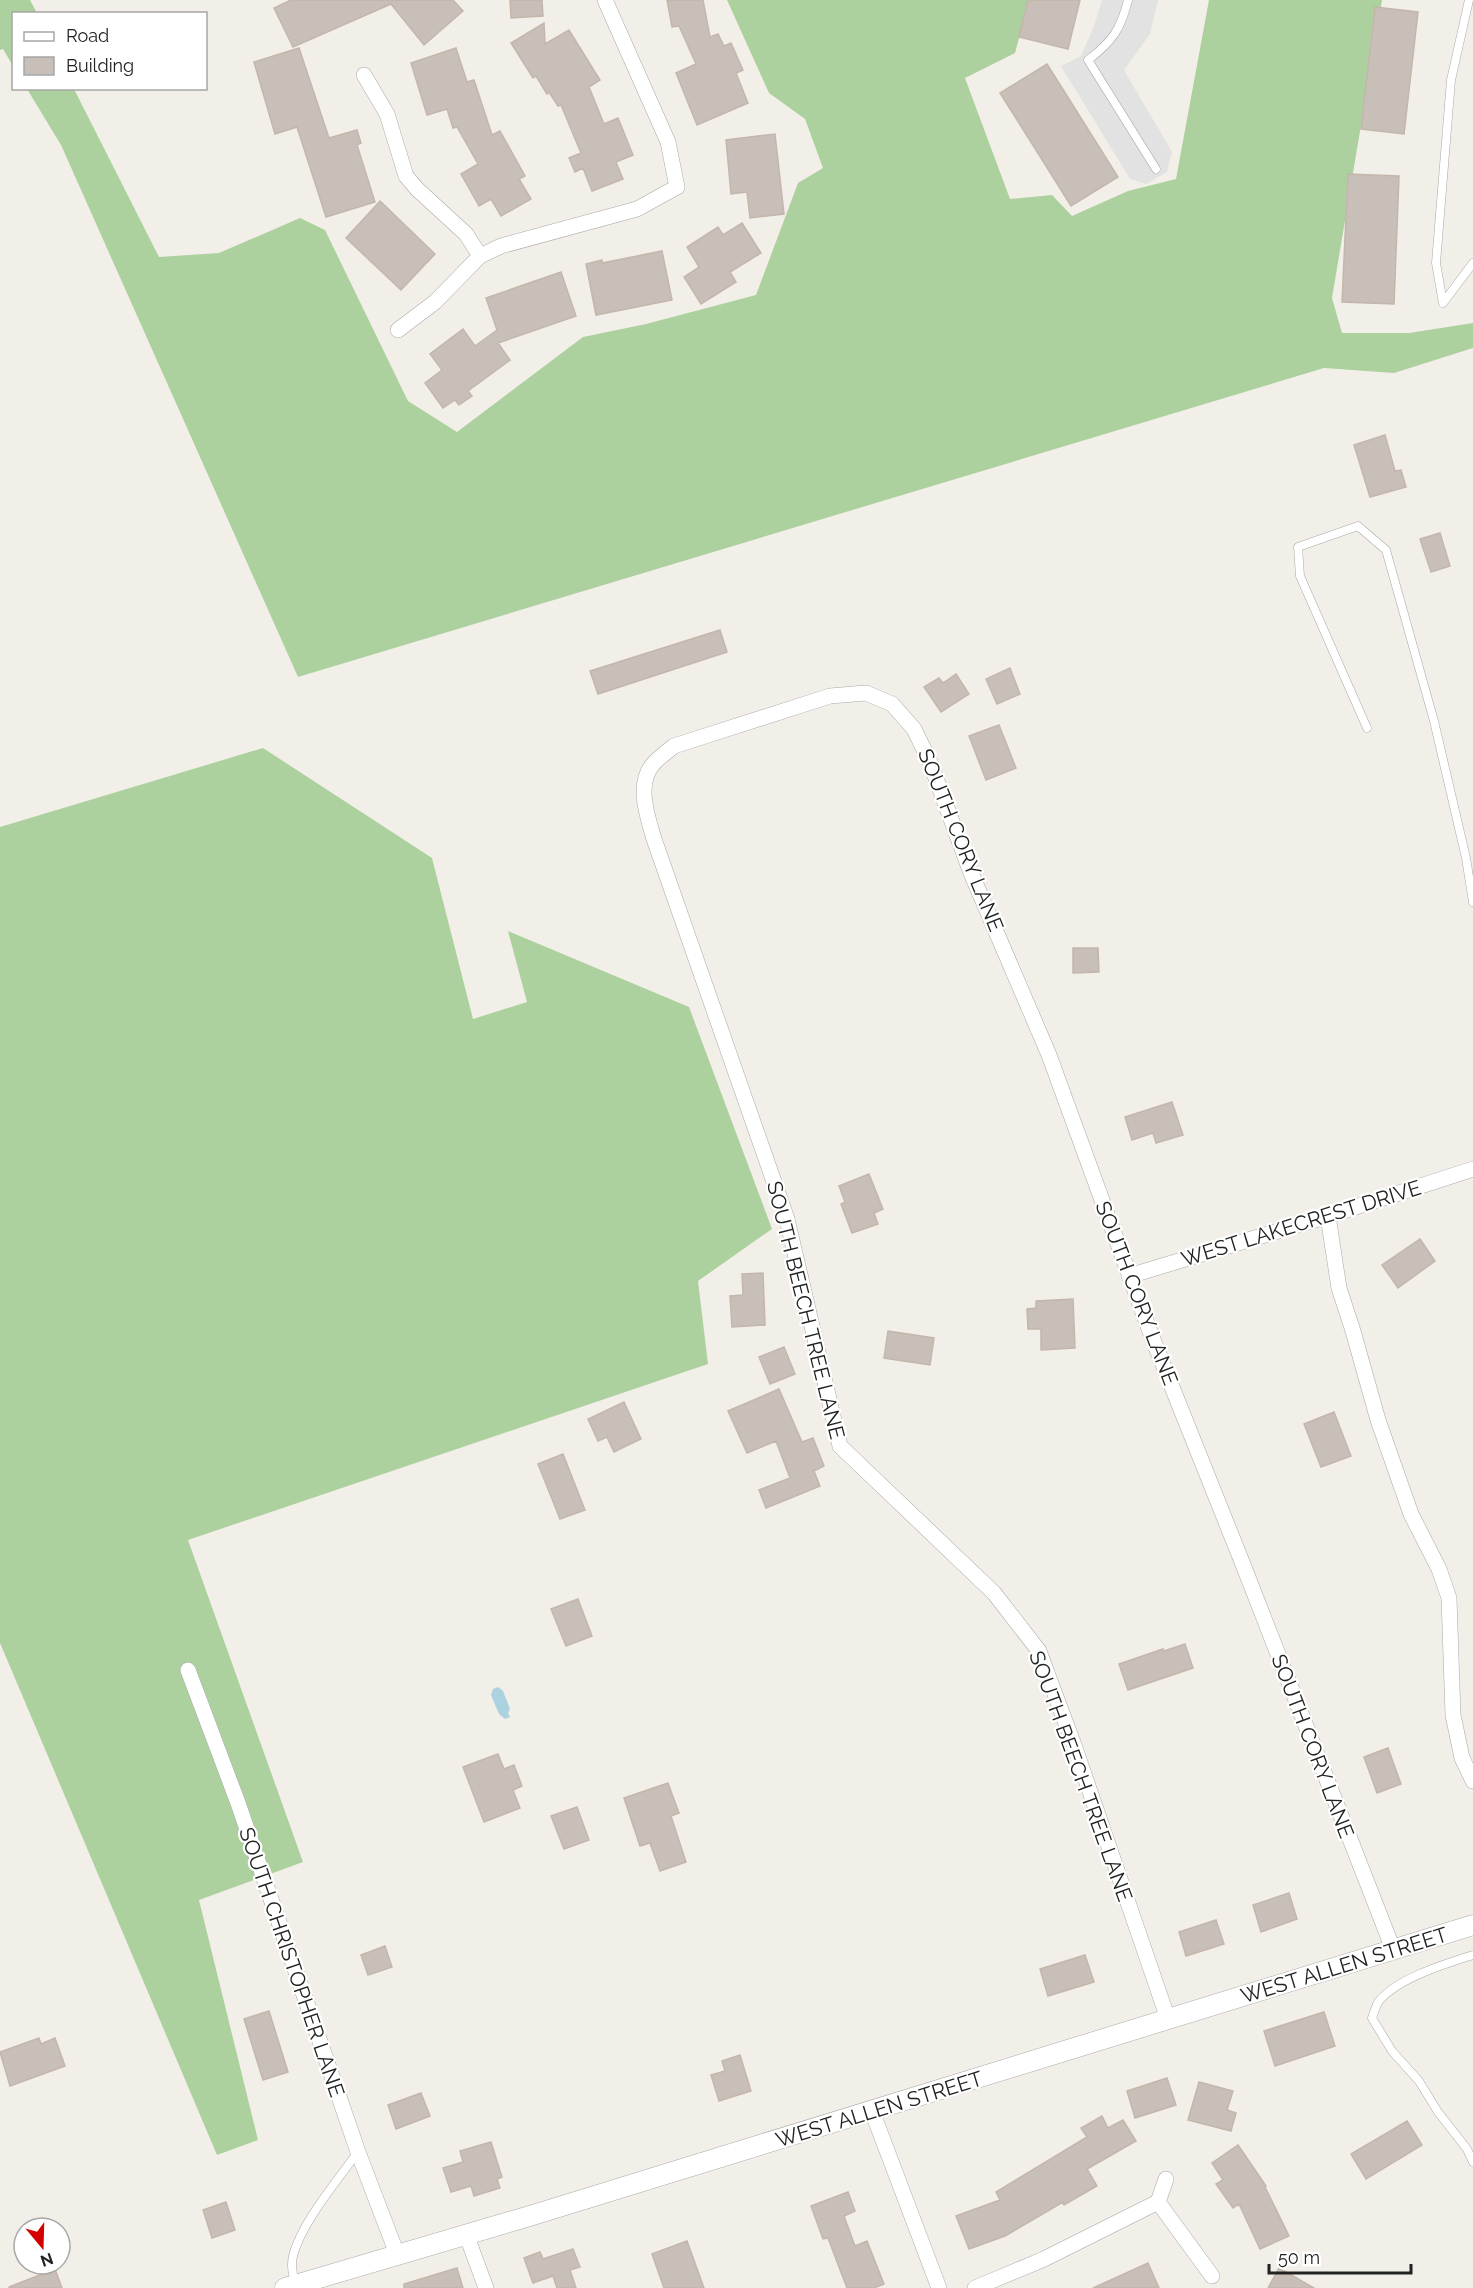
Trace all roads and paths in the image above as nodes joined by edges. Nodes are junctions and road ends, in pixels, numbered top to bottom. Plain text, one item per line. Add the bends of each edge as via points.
1 (605, 0) edge
2 (1128, 0) edge
3 (1469, 0) edge
4 (364, 75) dead end
5 (1156, 169) dead end
6 (480, 256) junction
7 (1473, 263) edge
8 (398, 330) dead end
9 (1367, 728) dead end
10 (674, 747) joint
11 (1473, 902) edge
12 (1473, 1169) edge
13 (1328, 1216) junction
14 (1129, 1276) junction
15 (188, 1670) dead end
16 (1473, 1781) edge
17 (1473, 1925) edge
18 (1393, 1949) junction
19 (1473, 1955) edge
20 (1168, 2019) junction
21 (872, 2111) junction
22 (358, 2152) junction
23 (1473, 2162) edge
24 (1166, 2179) dead end
25 (1158, 2202) junction
26 (466, 2234) junction
27 (397, 2254) junction
28 (1212, 2276) dead end
29 (293, 2287) edge
30 (486, 2288) edge
31 (939, 2288) edge
32 (975, 2288) edge

1 - 6 street via 668,142 676,187 637,209 501,246
2 - 5 lane via 1117,32 1107,46 1088,60
3 - 7 lane via 1450,80 1436,263 1443,303
4 - 6 street via 387,114 406,176 466,234
6 - 8 street via 435,302
9 - 11 lane via 1300,576 1298,547 1358,526 1386,550 1434,721
10 - 14 street, SOUTH CORY LANE via 849,693 866,693 892,704 914,729 1063,1090
10 - 20 street, SOUTH BEECH TREE LANE via 653,763 646,779 646,809 787,1219 840,1446 994,1593 1039,1651
12 - 13 street, WEST LAKECREST DRIVE
13 - 14 street, WEST LAKECREST DRIVE
13 - 16 street via 1339,1288 1378,1420 1411,1514 1449,1598 1453,1715 1462,1758
14 - 18 street, SOUTH CORY LANE
15 - 22 street, SOUTH CHRISTOPHER LANE
17 - 18 street, WEST ALLEN STREET
18 - 20 street, WEST ALLEN STREET
19 - 23 lane via 1397,1986 1378,2001 1372,2018
20 - 21 street, WEST ALLEN STREET
21 - 26 street, WEST ALLEN STREET
21 - 31 street
22 - 27 street, SOUTH CHRISTOPHER LANE
22 - 29 lane via 319,2207 293,2254
24 - 25 street
25 - 28 street
25 - 32 street via 1044,2259
26 - 27 street, WEST ALLEN STREET
26 - 30 street
27 - 29 street, WEST ALLEN STREET

